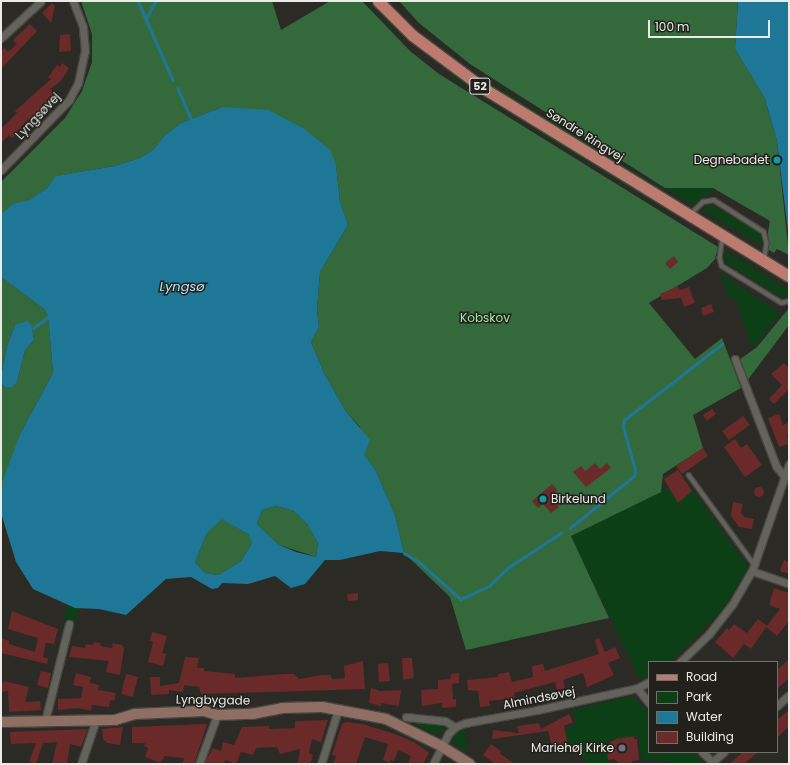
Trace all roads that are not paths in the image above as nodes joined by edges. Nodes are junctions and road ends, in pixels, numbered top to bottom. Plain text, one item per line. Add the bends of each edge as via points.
1 (41, 1) edge
2 (73, 1) edge
3 (378, 1) edge
4 (1, 38) edge
5 (1, 170) edge
6 (690, 215) junction
7 (723, 236) junction
8 (764, 261) junction
9 (789, 276) edge
10 (789, 301) edge
11 (735, 359) dead end
12 (789, 464) edge
13 (689, 476) dead end
14 (784, 476) junction
15 (753, 568) junction
16 (789, 584) edge
17 (69, 624) dead end
18 (681, 661) edge
19 (648, 682) edge
20 (637, 688) junction
21 (789, 695) edge
22 (648, 701) edge
23 (778, 705) edge
24 (338, 710) junction
25 (217, 715) junction
26 (406, 717) dead end
27 (96, 720) junction
28 (45, 721) junction
29 (1, 722) edge
30 (455, 727) junction
31 (441, 746) junction
32 (703, 753) edge
33 (723, 753) edge
34 (713, 763) edge
35 (81, 764) edge
36 (200, 764) edge
37 (321, 764) edge
38 (434, 764) edge
39 (470, 764) edge

1 - 4 street
2 - 5 street, Lyngsøvej via 83,27 85,51 78,83 69,100
3 - 6 main road, Søndre Ringvej / 52 via 412,35 477,84
6 - 7 main road, Søndre Ringvej / 52
6 - 8 lane via 703,202 714,200 746,219 767,236
7 - 8 main road, Søndre Ringvej / 52
7 - 10 lane via 720,258 722,266 782,303
8 - 9 main road, Søndre Ringvej / 52
11 - 14 street via 776,466
12 - 14 street
13 - 15 lane
14 - 15 street
15 - 16 street
15 - 18 street via 732,606 709,634
17 - 28 street
19 - 20 street, Almindsøvej
20 - 22 street
20 - 30 street, Almindsøvej
21 - 23 street
24 - 25 street, Lyngbygade via 282,708 252,714
24 - 31 street, Lyngbygade via 386,719
24 - 37 street
25 - 27 street, Lyngbygade via 204,711 135,714 115,720
25 - 36 street
26 - 30 street via 445,721
27 - 28 street, Lyngbygade
27 - 35 street
28 - 29 street, Lyngbygade
30 - 31 street
31 - 38 street
31 - 39 street, Lyngbygade
32 - 34 street
33 - 34 street

